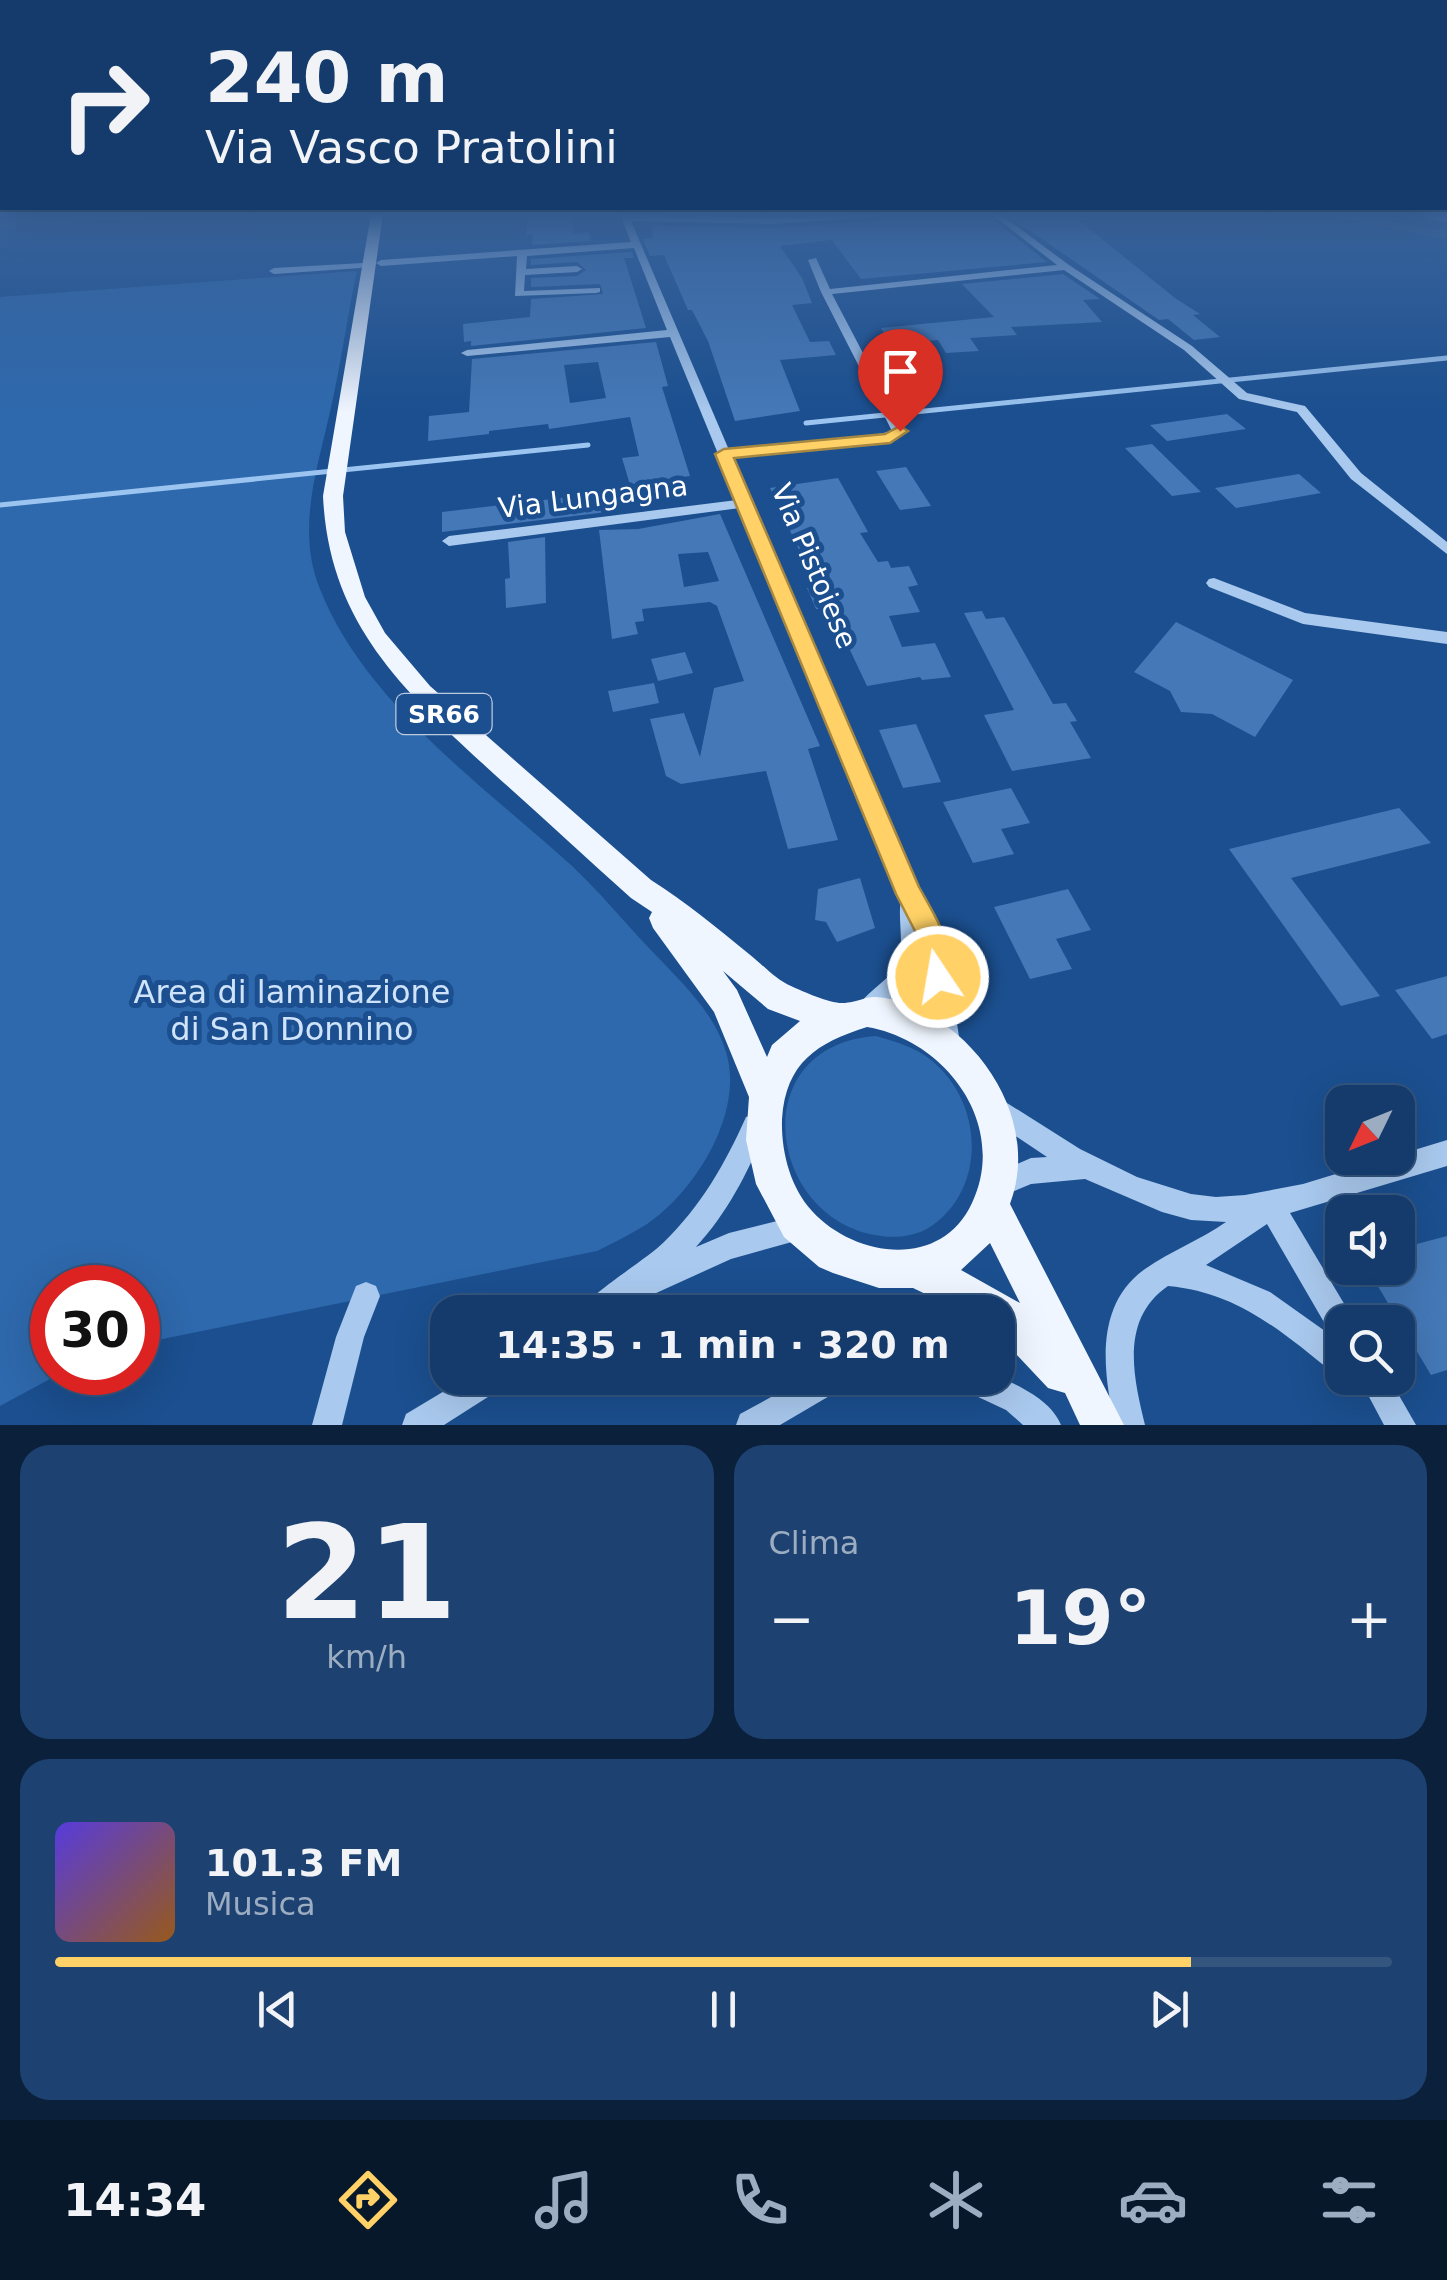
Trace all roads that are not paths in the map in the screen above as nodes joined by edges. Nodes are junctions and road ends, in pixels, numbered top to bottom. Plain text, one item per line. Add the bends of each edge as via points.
1 (366, 280) edge
2 (520, 280) edge
3 (651, 280) edge
4 (821, 280) edge
5 (936, 280) edge
6 (1087, 280) edge
7 (596, 290) dead end
8 (826, 292) junction
9 (674, 334) junction
10 (468, 353) dead end
11 (724, 454) junction
12 (744, 503) junction
13 (449, 541) dead end
14 (1447, 548) edge
15 (1214, 583) dead end
16 (1447, 638) edge
17 (641, 889) junction
18 (909, 894) junction
19 (851, 1014) junction
20 (948, 1044) junction
21 (764, 1100) junction
22 (986, 1100) junction
23 (1447, 1153) edge
24 (1089, 1166) junction
25 (995, 1196) junction
26 (1270, 1205) junction
27 (801, 1228) junction
28 (914, 1269) junction
29 (1164, 1272) junction
30 (626, 1292) junction
31 (621, 1295) edge
32 (366, 1296) dead end
33 (1330, 1305) edge
34 (1325, 1350) edge
35 (465, 1395) edge
36 (803, 1395) edge
37 (1005, 1395) edge
38 (1383, 1395) edge
39 (1110, 1422) edge
40 (327, 1425) edge
41 (417, 1425) edge
42 (752, 1425) edge
43 (1046, 1425) edge
44 (1401, 1425) edge

1 - 17 main road, SR66 via 334,486 334,532 363,617 433,704
2 - 7 street via 519,294
3 - 9 street, Via Pistoiese
4 - 8 street
5 - 8 street
6 - 14 street via 1168,334 1241,394 1291,404 1311,418 1356,476
8 - 11 street via 900,431 890,438
9 - 10 street
9 - 11 street, Via Pistoiese
11 - 12 street, Via Pistoiese
12 - 13 street, Via Lungagna
12 - 18 street, Via Pistoiese
15 - 16 street via 1303,618
17 - 19 main road, SR66 via 779,998
17 - 21 main road, SR66 via 726,1002
18 - 19 street, Via Pistoiese via 910,962 896,988
18 - 20 street, Via Pistoiese via 934,946
19 - 20 main road, Via Pistoiese / SR66 via 910,1022
19 - 21 main road, Via Pistoiese via 806,1034 784,1054
20 - 22 main road, Via Pistoiese / SR66
21 - 27 main road, SR66 via 769,1166
21 - 30 street via 720,1200
22 - 24 street
22 - 25 main road, Via Pistoiese / SR66 via 998,1136
23 - 26 street
24 - 25 street via 1031,1171
24 - 26 street via 1188,1208
25 - 28 main road, SR66 via 962,1247
25 - 39 main road, Via Pistoiese / SR66
26 - 29 street via 1224,1240
26 - 33 street
27 - 28 main road, SR66 via 854,1263
27 - 30 street via 729,1246
28 - 39 main road, SR66 via 1015,1320
29 - 34 street via 1227,1283
29 - 39 street via 1137,1294 1123,1323
30 - 31 street
32 - 40 street
35 - 41 street
36 - 42 street
37 - 43 street
38 - 44 street

